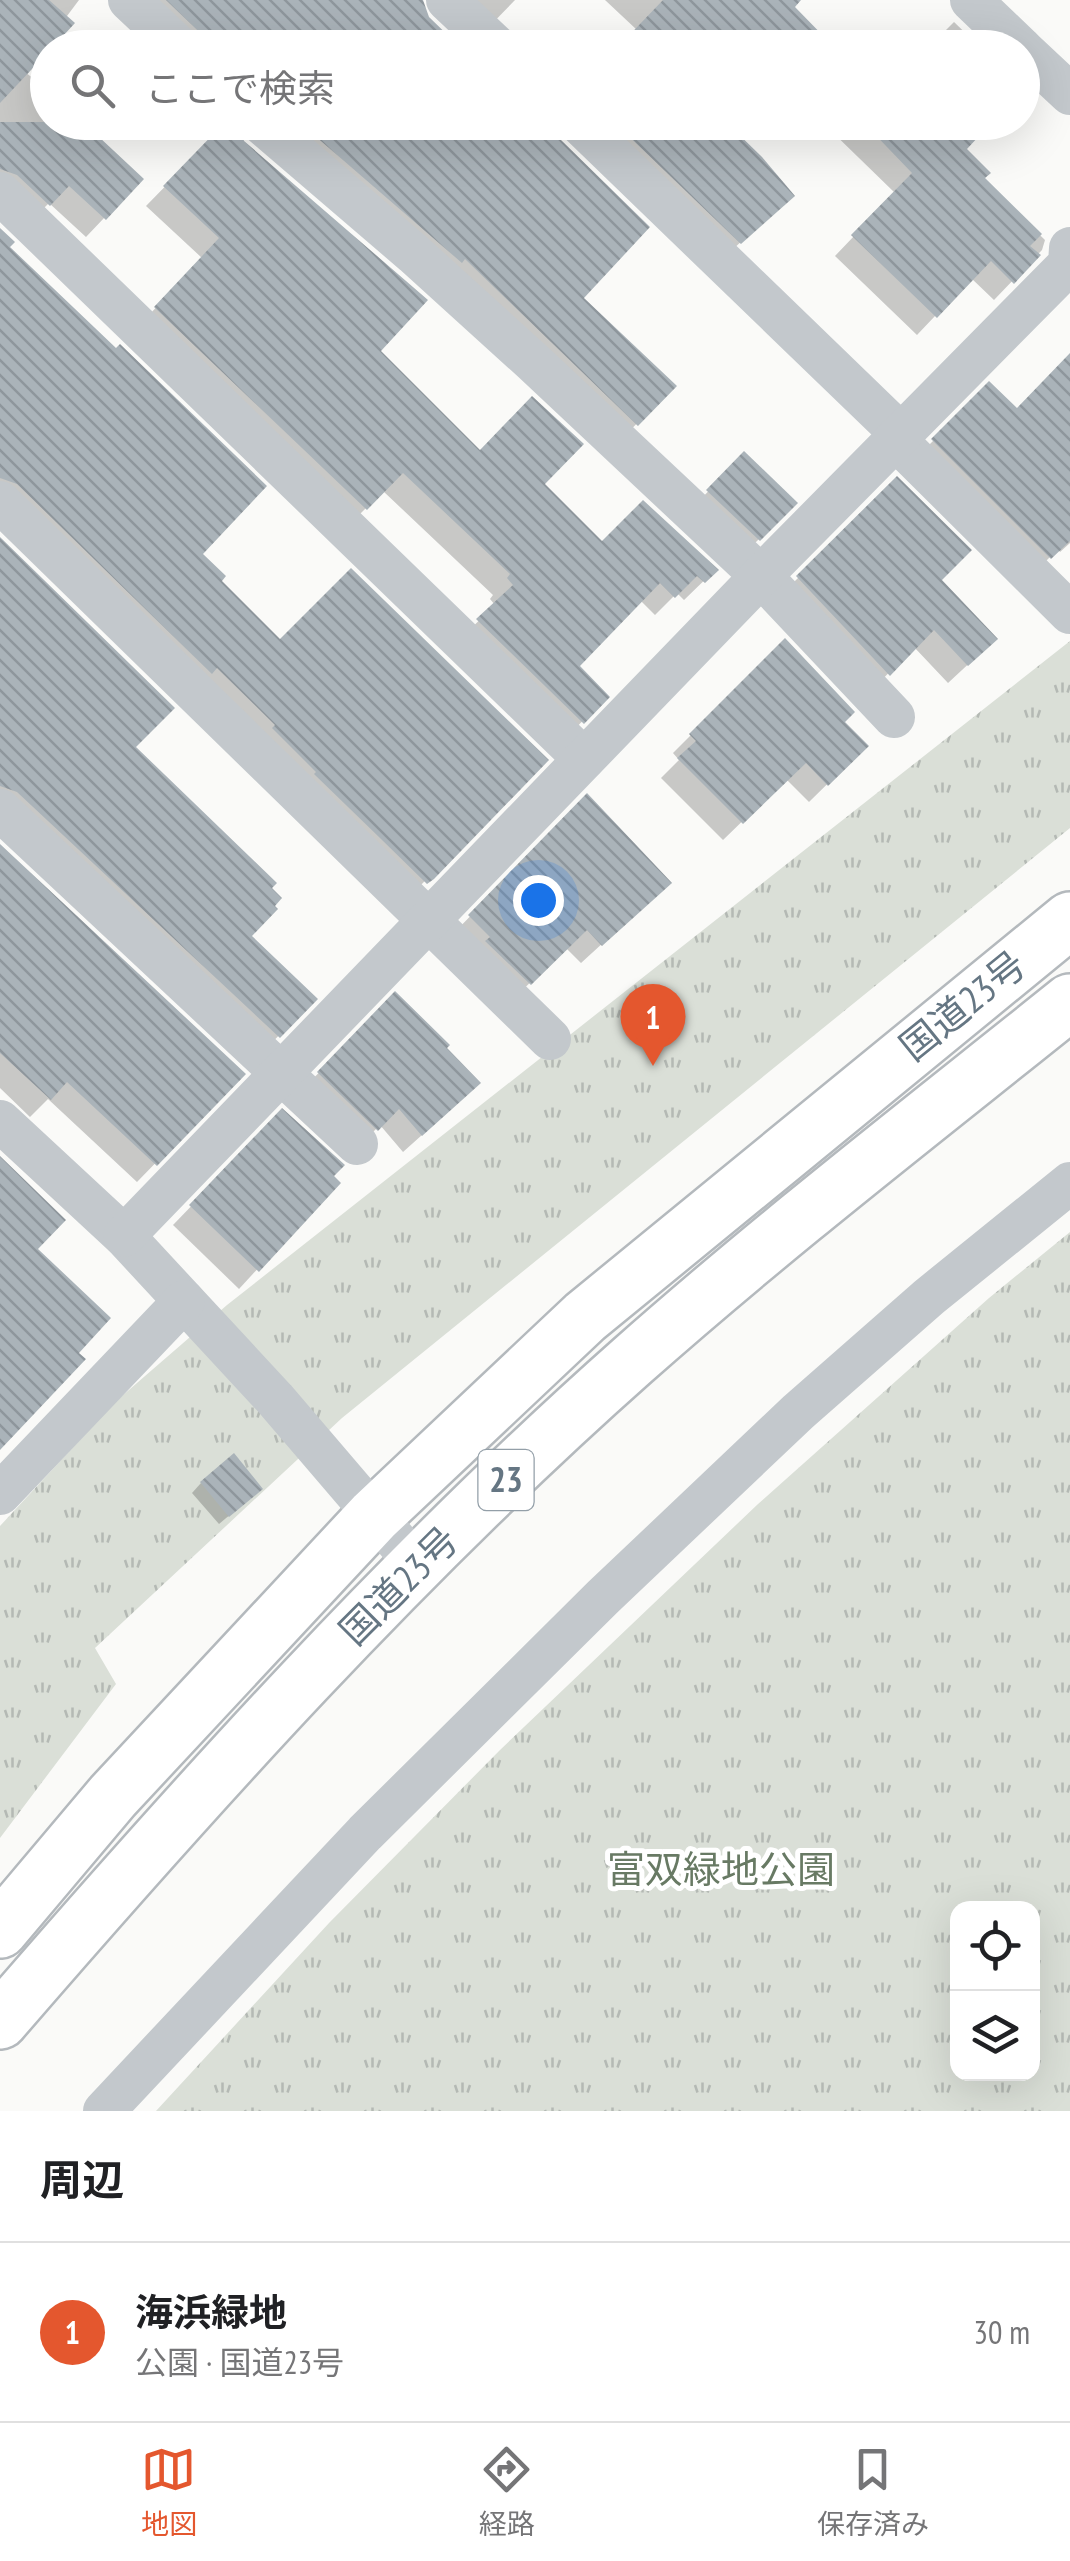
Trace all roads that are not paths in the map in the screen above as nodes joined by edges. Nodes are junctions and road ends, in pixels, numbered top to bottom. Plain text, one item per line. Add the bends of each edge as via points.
1 (130, 0) edge
2 (447, 0) edge
3 (972, 0) edge
4 (161, 30) edge
5 (479, 30) edge
6 (1003, 30) edge
7 (1040, 65) edge
8 (1070, 94) edge
9 (281, 140) edge
10 (596, 140) edge
11 (0, 193) edge
12 (1070, 248) edge
13 (898, 437) junction
14 (0, 502) edge
15 (761, 576) junction
16 (1070, 613) edge
17 (894, 718) dead end
18 (584, 759) junction
19 (0, 810) edge
20 (1070, 920) edge
21 (427, 922) junction
22 (1070, 1002) edge
23 (550, 1039) dead end
24 (282, 1073) junction
25 (0, 1120) edge
26 (357, 1144) dead end
27 (1070, 1183) edge
28 (124, 1236) junction
29 (184, 1301) junction
30 (7, 1471) edge
31 (374, 1516) junction
32 (416, 1564) junction
33 (0, 1930) edge
34 (0, 2021) edge
35 (104, 2111) edge

1 - 4 street
2 - 5 street
3 - 6 street
7 - 8 street
9 - 15 street via 458,294
10 - 13 street
11 - 18 street
12 - 13 street via 1069,264
13 - 15 street
13 - 16 street
14 - 21 street
15 - 17 street
15 - 18 street
18 - 21 street
19 - 24 street
20 - 31 highway, 国道23号 / 23 via 584,1317
21 - 23 street
21 - 24 street
22 - 32 highway, 国道23号 / 23 via 632,1361
24 - 26 street
24 - 28 street
25 - 28 street
27 - 35 street via 798,1412 603,1597 365,1833
28 - 29 street
29 - 30 street
29 - 31 street
31 - 32 street
31 - 33 highway, 国道23号 / 23 via 114,1796
32 - 34 highway, 国道23号 / 23 via 160,1835

